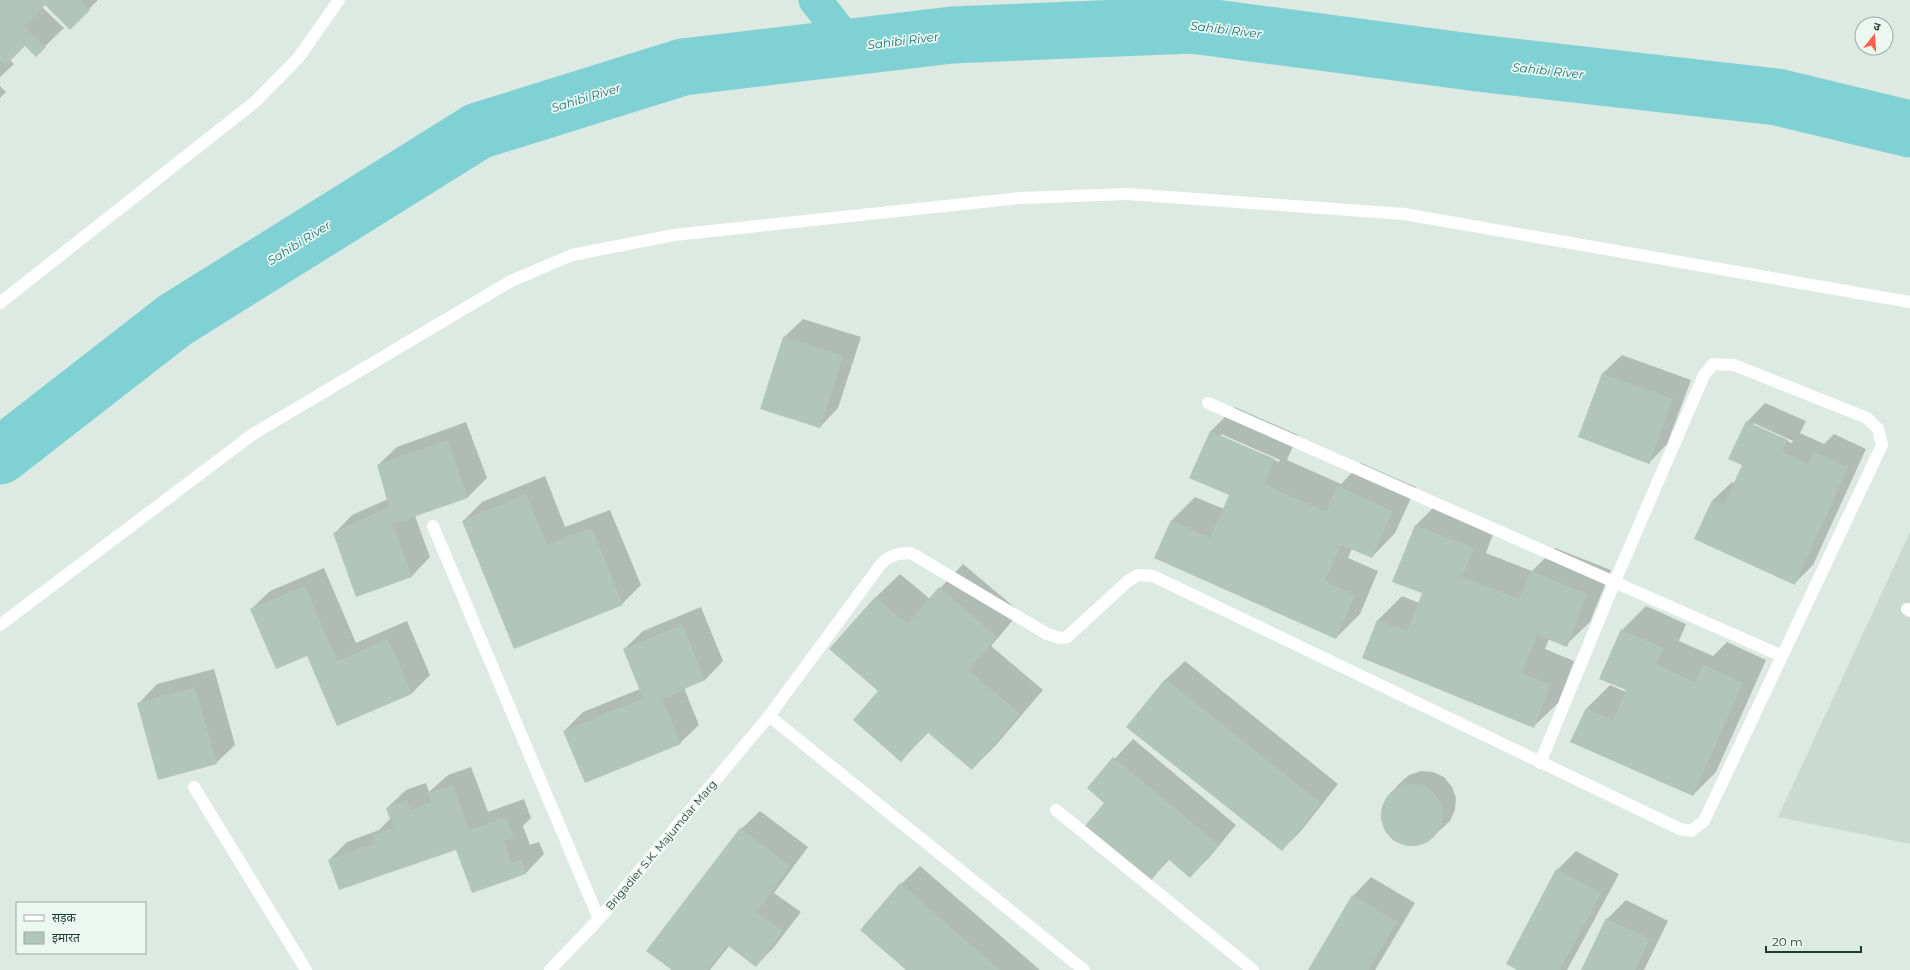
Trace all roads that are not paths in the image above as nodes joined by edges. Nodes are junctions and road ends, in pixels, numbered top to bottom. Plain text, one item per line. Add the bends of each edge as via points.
1 (339, 0) edge
2 (1910, 302) edge
3 (0, 304) edge
4 (1208, 403) dead end
5 (433, 526) dead end
6 (1615, 581) junction
7 (0, 625) edge
8 (1782, 656) junction
9 (769, 716) junction
10 (1540, 763) junction
11 (194, 787) dead end
12 (1056, 810) dead end
13 (599, 919) junction
14 (306, 970) edge
15 (550, 970) edge
16 (1084, 970) edge
17 (1253, 970) edge

1 - 3 street via 299,57 256,101
2 - 7 street via 1404,214 1127,194 1020,198 674,235 572,255 511,281 253,434
4 - 6 street
5 - 13 street
6 - 8 street
6 - 8 street, Brigadier S.K. Majumdar Marg via 1704,375 1713,364 1734,365 1867,418 1878,429 1882,445
6 - 10 street
8 - 10 street, Brigadier S.K. Majumdar Marg via 1704,821 1692,831 1680,829
9 - 10 street, Brigadier S.K. Majumdar Marg via 880,564 888,557 899,553 911,553 1047,634 1060,638 1067,637 1128,581 1138,575 1153,576
9 - 13 street, Brigadier S.K. Majumdar Marg
9 - 16 street
11 - 14 street
12 - 17 street
13 - 15 street, Brigadier S.K. Majumdar Marg

